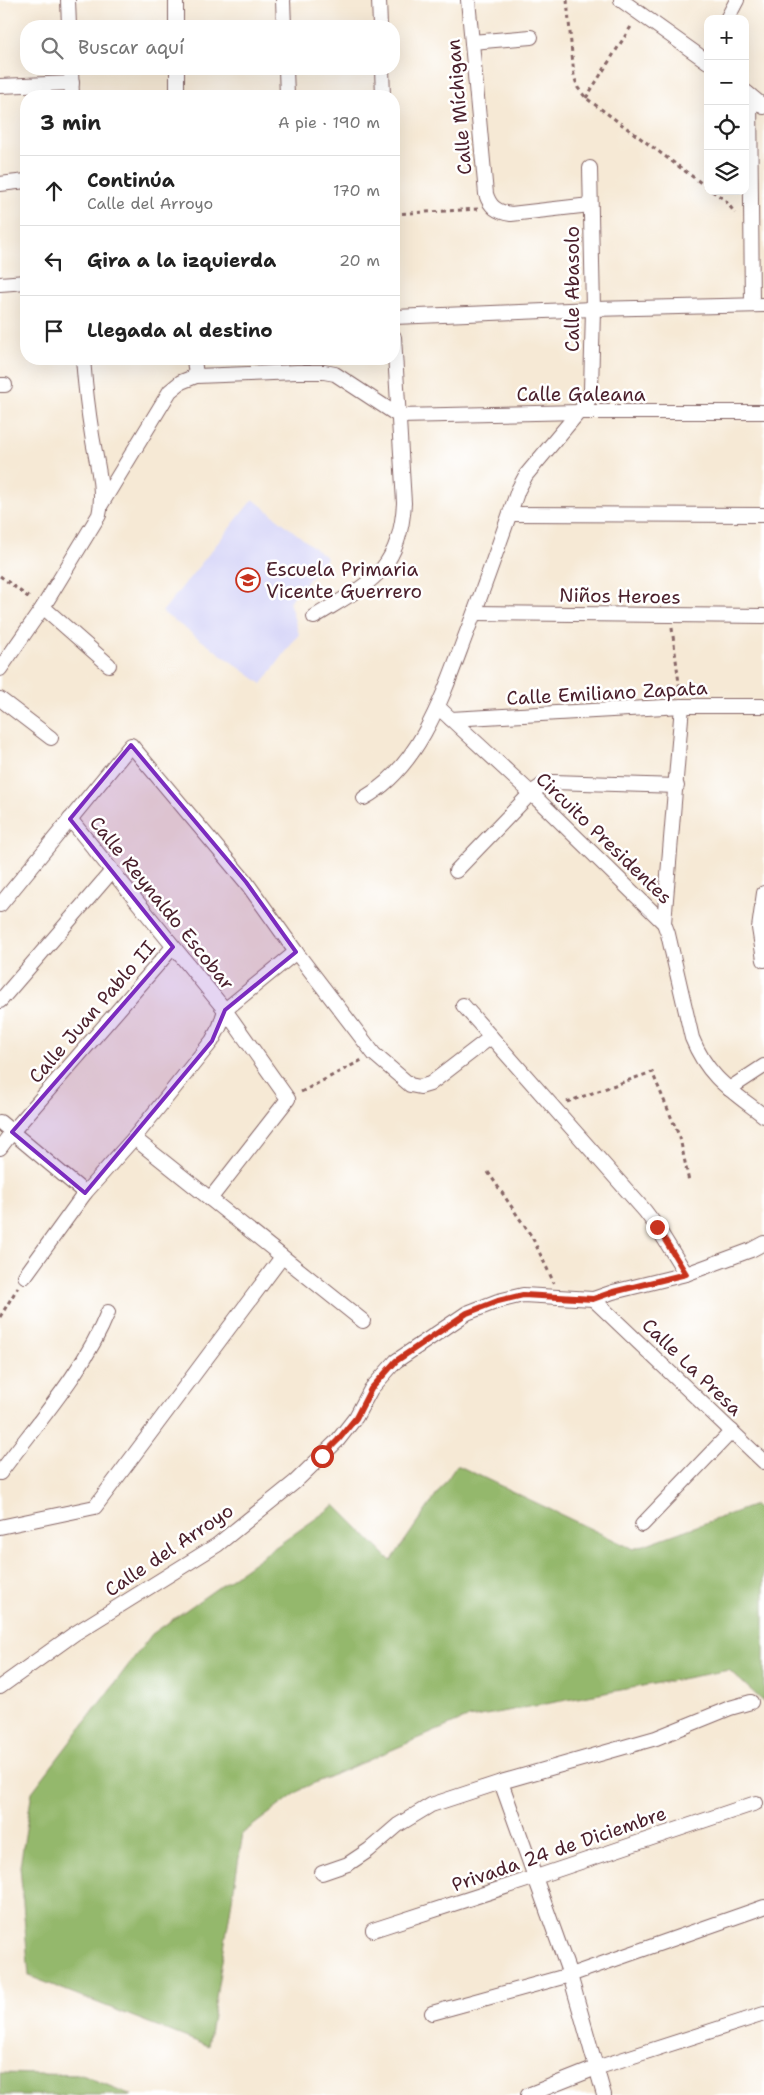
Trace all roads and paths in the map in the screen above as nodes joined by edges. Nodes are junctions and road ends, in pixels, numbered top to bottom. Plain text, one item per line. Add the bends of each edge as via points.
1 (68, 0) edge
2 (176, 0) edge
3 (283, 0) edge
4 (379, 0) edge
5 (468, 0) edge
6 (567, 0) edge
7 (622, 0) edge
8 (737, 0) edge
9 (640, 13) junction
10 (729, 15) edge
11 (69, 20) edge
12 (176, 20) edge
13 (284, 20) edge
14 (380, 20) edge
15 (531, 37) dead end
16 (472, 42) junction
17 (704, 56) edge
18 (177, 75) edge
19 (286, 75) edge
20 (382, 75) edge
21 (72, 82) edge
22 (0, 86) edge
23 (177, 90) edge
24 (287, 90) edge
25 (383, 90) edge
26 (749, 95) edge
27 (586, 98) junction
28 (749, 105) edge
29 (764, 107) edge
30 (590, 168) dead end
31 (20, 182) edge
32 (0, 184) edge
33 (704, 185) edge
34 (717, 195) edge
35 (590, 205) junction
36 (494, 208) junction
37 (400, 214) edge
38 (738, 218) dead end
39 (20, 282) edge
40 (0, 284) edge
41 (758, 305) edge
42 (593, 309) junction
43 (400, 317) edge
44 (84, 365) edge
45 (195, 365) edge
46 (396, 365) edge
47 (297, 366) edge
48 (196, 376) junction
49 (580, 412) junction
50 (764, 412) edge
51 (399, 416) junction
52 (102, 504) junction
53 (510, 514) junction
54 (764, 514) edge
55 (0, 576) edge
56 (42, 607) junction
57 (475, 613) junction
58 (671, 615) junction
59 (764, 616) edge
60 (314, 617) dead end
61 (109, 665) dead end
62 (0, 669) edge
63 (0, 699) edge
64 (682, 706) junction
65 (764, 706) edge
66 (438, 707) junction
67 (452, 719) junction
68 (52, 738) dead end
69 (677, 786) junction
70 (531, 792) junction
71 (364, 798) dead end
72 (70, 819) junction
73 (112, 871) junction
74 (456, 872) dead end
75 (764, 893) edge
76 (0, 904) edge
77 (664, 923) junction
78 (174, 947) junction
79 (296, 952) junction
80 (764, 960) edge
81 (0, 1000) edge
82 (463, 1004) dead end
83 (225, 1010) junction
84 (491, 1037) junction
85 (374, 1054) junction
86 (764, 1066) edge
87 (729, 1089) junction
88 (288, 1099) junction
89 (554, 1108) junction
90 (764, 1116) edge
91 (0, 1122) edge
92 (12, 1132) junction
93 (134, 1138) junction
94 (0, 1148) edge
95 (488, 1172) dead end
96 (689, 1182) dead end
97 (85, 1193) junction
98 (210, 1199) junction
99 (764, 1243) edge
100 (282, 1257) junction
101 (686, 1274) junction
102 (25, 1276) joint
103 (562, 1297) junction
104 (593, 1299) junction
105 (108, 1312) dead end
106 (0, 1317) edge
107 (363, 1321) dead end
108 (732, 1431) junction
109 (764, 1462) edge
110 (0, 1473) edge
111 (642, 1524) dead end
112 (0, 1527) edge
113 (1, 1683) edge
114 (751, 1702) dead end
115 (501, 1782) junction
116 (756, 1802) dead end
117 (322, 1873) dead end
118 (536, 1878) junction
119 (764, 1908) edge
120 (373, 1930) dead end
121 (570, 1975) junction
122 (432, 2013) dead end
123 (764, 2014) edge
124 (596, 2068) junction
125 (528, 2095) edge
126 (604, 2095) edge

1 - 11 street
2 - 12 street
3 - 13 street
4 - 14 street
5 - 16 street, Calle Míchigan
6 - 27 path via 574,76
7 - 9 street
8 - 10 street
9 - 17 street
9 - 27 path
15 - 16 street
16 - 36 street, Calle Míchigan via 486,194
18 - 23 street
19 - 24 street
20 - 25 street
21 - 22 street
26 - 29 street
27 - 33 path
28 - 41 street
30 - 35 street
31 - 32 street
34 - 38 path
35 - 36 street, Calle Abasolo via 510,214
35 - 42 street, Calle Abasolo
36 - 37 path
39 - 40 street
41 - 42 street
42 - 43 street
42 - 49 street, Calle Abasolo via 591,390 588,402
44 - 52 street
45 - 48 street
46 - 51 street
47 - 48 street
47 - 51 street via 335,374
48 - 52 street via 170,391
49 - 50 street, Calle Galeana
49 - 51 street, Calle Galeana
49 - 53 street, Calle Abasolo via 526,475
51 - 60 street via 404,504 402,528 395,550 382,570 368,583
52 - 56 street via 93,527
53 - 54 street
53 - 57 street, Calle Abasolo
55 - 56 path
56 - 61 street
56 - 62 street
57 - 58 street, Niños Heroes
57 - 66 street, Calle Abasolo
58 - 59 street, Niños Heroes
58 - 64 path
63 - 68 street
64 - 65 street, Calle Emiliano Zapata
64 - 67 street, Calle Emiliano Zapata
64 - 69 street
66 - 67 street, Circuito Presidentes
66 - 71 street, Calle Abasolo via 402,764 382,787
67 - 70 street, Circuito Presidentes
69 - 70 street via 553,782
69 - 77 street
70 - 74 street
70 - 77 street, Circuito Presidentes
72 - 73 street, Calle Reynaldo Escobar
72 - 76 street
72 - 79 street via 131,745 246,882
73 - 78 street, Calle Reynaldo Escobar
73 - 81 street
75 - 80 street via 759,928
77 - 87 street, Circuito Presidentes via 692,1038 706,1067
78 - 83 street, Calle Reynaldo Escobar
78 - 92 street, Calle Juan Pablo II
79 - 83 street
79 - 85 street
82 - 84 street
83 - 88 street, Calle Reynaldo Escobar
83 - 93 street via 212,1041
84 - 85 street via 430,1084 420,1087 410,1085
84 - 89 street
85 - 88 path
86 - 87 street
87 - 90 street, Circuito Presidentes
88 - 98 street
89 - 96 path via 652,1072 680,1138
89 - 101 street via 645,1211
91 - 92 street
92 - 94 street, Calle Juan Pablo II
92 - 97 street
93 - 97 street
93 - 98 street
95 - 103 path via 532,1237
97 - 102 street
98 - 100 street
99 - 101 street, Calle del Arroyo
100 - 107 street
100 - 112 street via 96,1507
101 - 104 street, Calle del Arroyo
102 - 106 path
103 - 104 street, Calle del Arroyo
103 - 113 street, Calle del Arroyo via 523,1295 498,1301 467,1313 396,1361 371,1389 356,1418 338,1440 295,1482 217,1545
104 - 108 street, Calle La Presa
105 - 110 street via 84,1360
108 - 109 street, Calle La Presa
108 - 111 street
114 - 115 street via 656,1738
115 - 117 street via 431,1805 398,1825 348,1864
115 - 118 street
116 - 118 street, Privada 24 de Diciembre
118 - 120 street, Privada 24 de Diciembre
118 - 121 street
119 - 121 street
121 - 122 street
121 - 124 street
123 - 124 street
124 - 125 street
124 - 126 street

